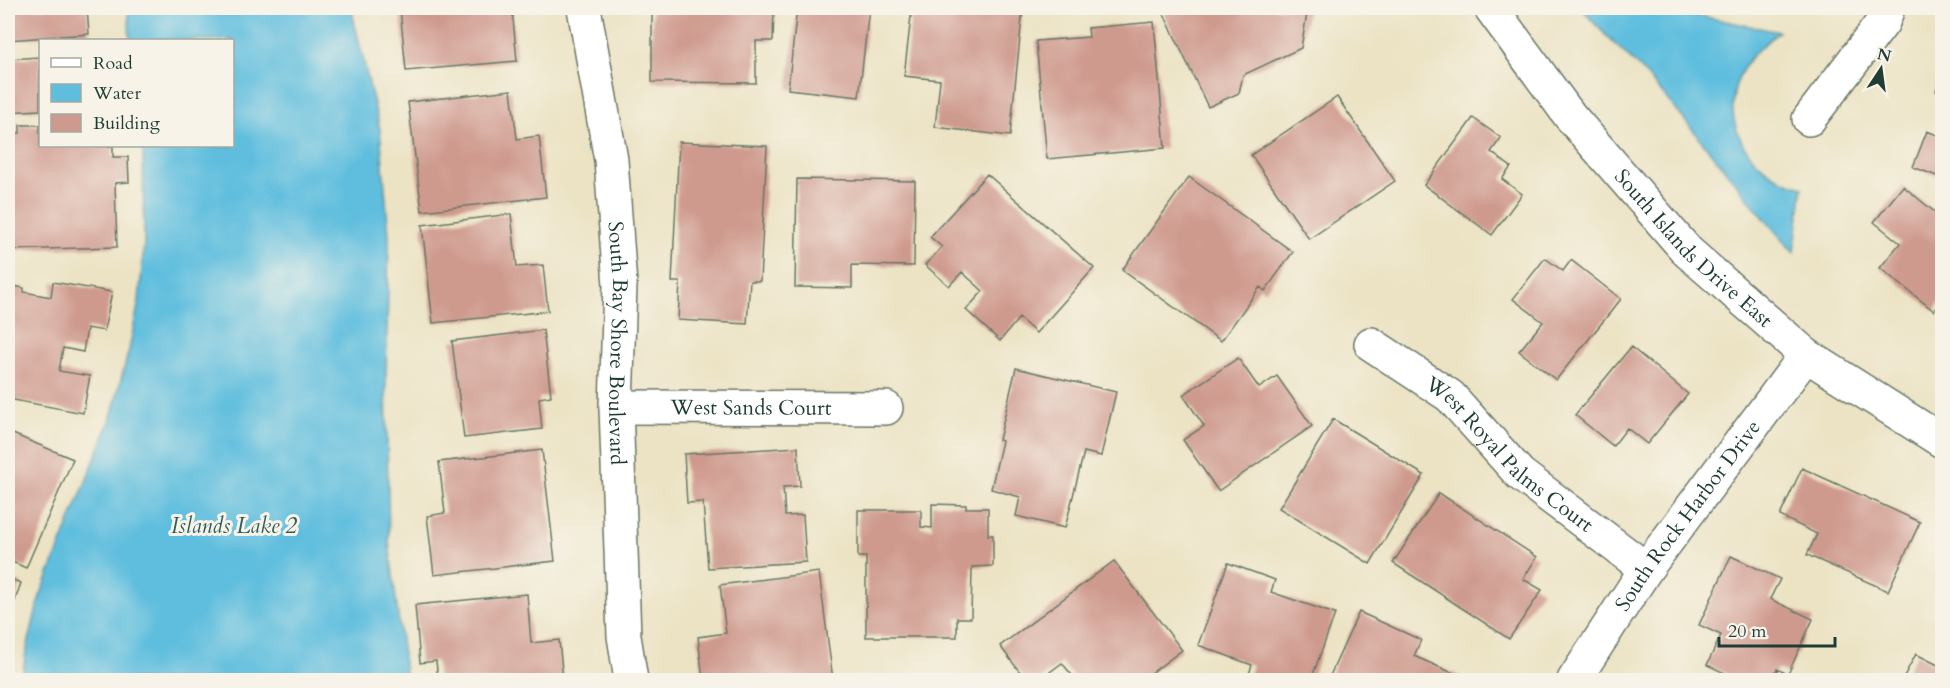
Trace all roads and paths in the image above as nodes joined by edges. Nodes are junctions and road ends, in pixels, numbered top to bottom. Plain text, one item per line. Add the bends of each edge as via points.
1 (584, 8) edge
2 (1491, 8) edge
3 (1888, 8) edge
4 (1809, 119) dead end
5 (1371, 344) dead end
6 (1806, 355) junction
7 (616, 407) junction
8 (886, 408) dead end
9 (1942, 441) edge
10 (1646, 569) junction
11 (631, 681) edge
12 (1574, 681) edge

1 - 7 street, South Bay Shore Boulevard via 611,159 620,285
2 - 6 street, South Islands Drive East via 1570,116 1688,252
3 - 4 street via 1883,22
5 - 10 street, West Royal Palms Court via 1450,396 1520,474
6 - 9 street, South Islands Drive East
6 - 10 street, South Rock Harbor Drive
7 - 8 street, West Sands Court
7 - 11 street, South Bay Shore Boulevard via 624,636
10 - 12 street, South Rock Harbor Drive

